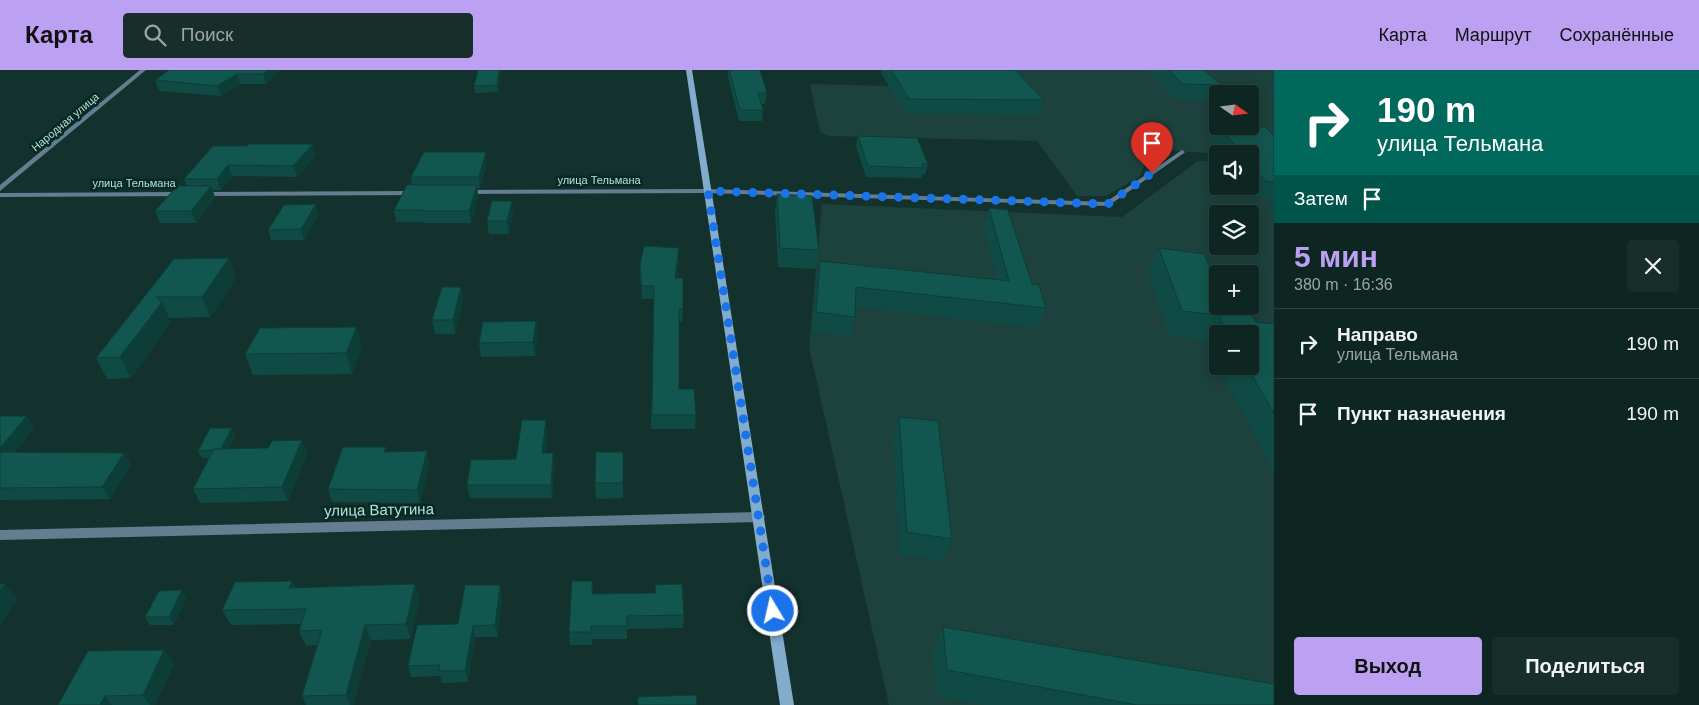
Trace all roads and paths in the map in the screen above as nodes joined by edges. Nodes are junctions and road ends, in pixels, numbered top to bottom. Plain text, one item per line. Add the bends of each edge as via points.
1 (143, 70) edge
2 (689, 70) edge
3 (1182, 152) dead end
4 (0, 189) edge
5 (708, 191) junction
6 (429, 192) edge
7 (459, 192) edge
8 (0, 195) edge
9 (759, 517) junction
10 (0, 534) edge
11 (788, 705) edge

1 - 4 street, Народная улица
2 - 5 main road
3 - 5 street, улица Тельмана via 1108,204
5 - 7 street, улица Тельмана
5 - 9 main road
6 - 8 street, улица Тельмана
9 - 10 street, улица Ватутина
9 - 11 main road

